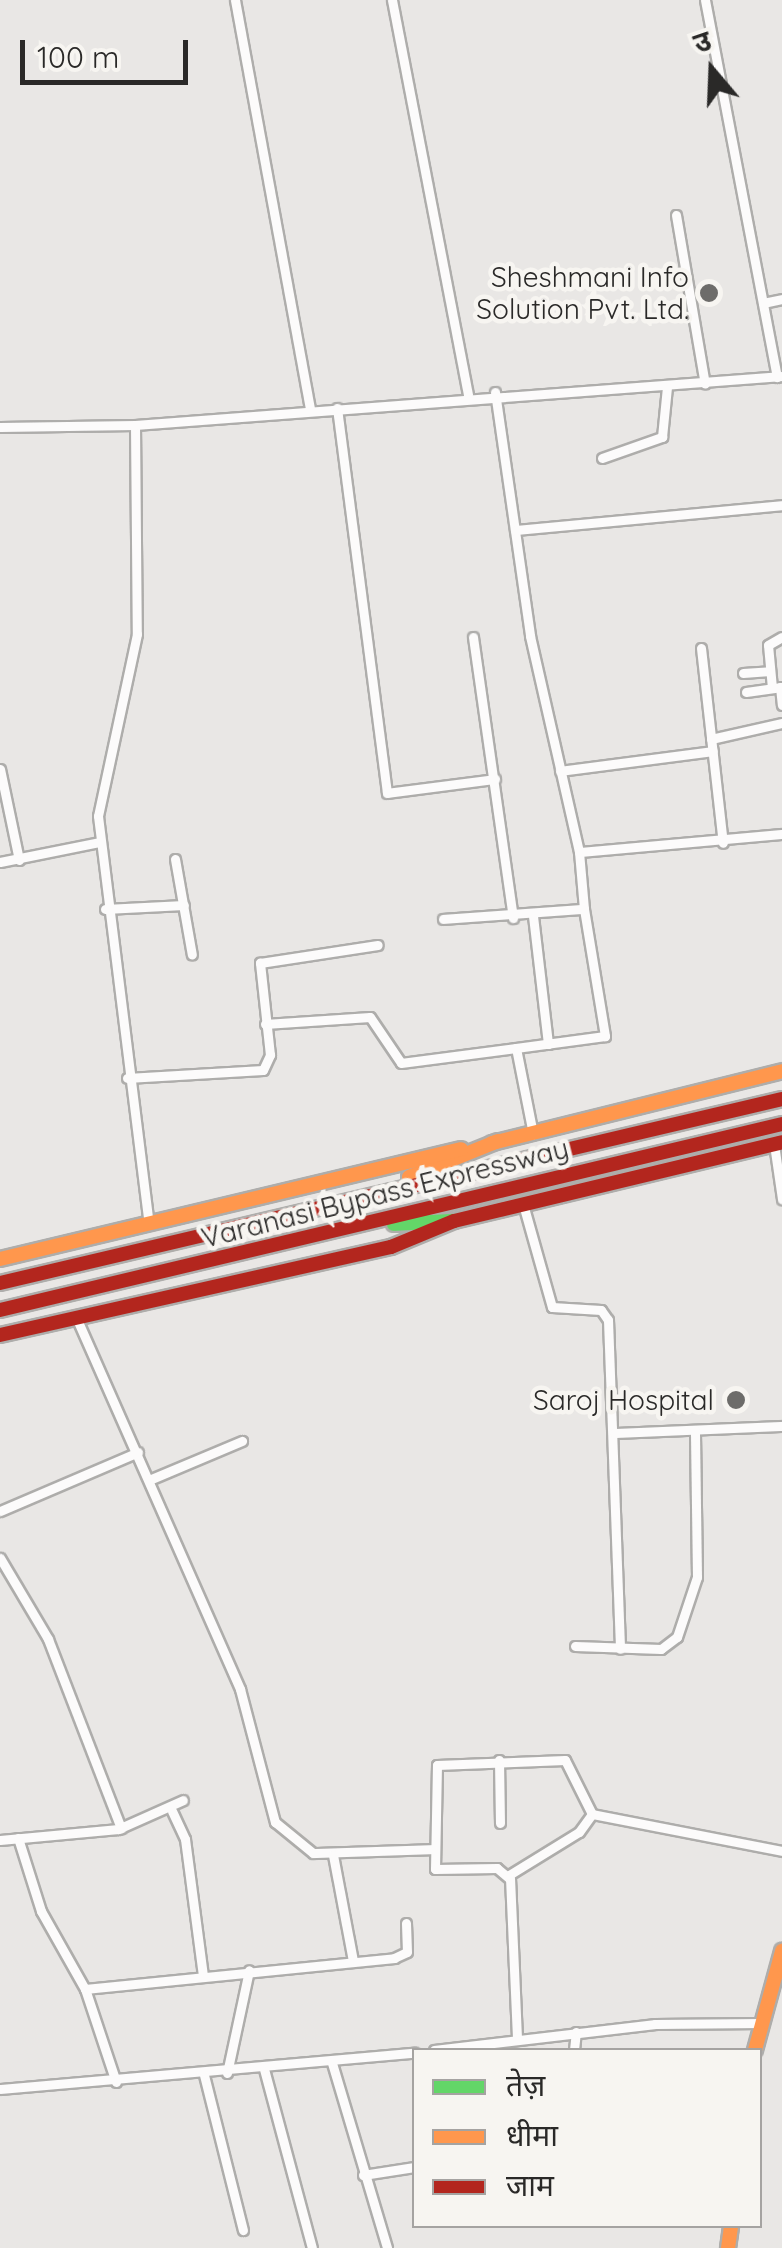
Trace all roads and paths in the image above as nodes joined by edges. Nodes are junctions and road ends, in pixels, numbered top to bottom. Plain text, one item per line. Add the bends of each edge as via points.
1 (235, 0) edge
2 (392, 0) edge
3 (706, 0) edge
4 (676, 215) dead end
5 (782, 299) edge
6 (763, 302) junction
7 (780, 376) edge
8 (705, 384) junction
9 (667, 387) junction
10 (495, 392) junction
11 (468, 395) junction
12 (337, 408) junction
13 (310, 410) junction
14 (135, 425) junction
15 (0, 426) edge
16 (602, 458) dead end
17 (782, 505) edge
18 (515, 530) junction
19 (473, 637) dead end
20 (782, 637) edge
21 (701, 648) dead end
22 (770, 671) junction
23 (743, 673) dead end
24 (778, 687) edge
25 (746, 692) dead end
26 (782, 705) edge
27 (782, 723) edge
28 (712, 739) junction
29 (713, 751) junction
30 (0, 769) edge
31 (560, 771) junction
32 (495, 780) junction
33 (782, 834) edge
34 (99, 842) junction
35 (723, 843) junction
36 (579, 852) junction
37 (175, 859) dead end
38 (19, 860) junction
39 (0, 862) edge
40 (184, 905) junction
41 (584, 909) junction
42 (105, 910) junction
43 (533, 916) junction
44 (512, 918) junction
45 (443, 919) dead end
46 (378, 946) dead end
47 (192, 955) dead end
48 (265, 1024) junction
49 (548, 1044) junction
50 (516, 1048) junction
51 (782, 1071) edge
52 (127, 1078) junction
53 (781, 1099) edge
54 (782, 1124) edge
55 (533, 1134) junction
56 (498, 1142) junction
57 (778, 1143) edge
58 (782, 1199) edge
59 (523, 1204) junction
60 (328, 1206) junction
61 (454, 1221) junction
62 (149, 1224) junction
63 (347, 1228) junction
64 (0, 1259) edge
65 (0, 1283) edge
66 (0, 1310) edge
67 (76, 1317) junction
68 (0, 1335) edge
69 (782, 1426) edge
70 (695, 1430) junction
71 (614, 1433) junction
72 (242, 1441) dead end
73 (138, 1452) junction
74 (149, 1480) junction
75 (0, 1511) edge
76 (0, 1558) edge
77 (576, 1646) dead end
78 (620, 1649) junction
79 (499, 1760) junction
80 (183, 1800) dead end
81 (172, 1811) junction
82 (592, 1814) junction
83 (500, 1823) dead end
84 (121, 1828) junction
85 (18, 1838) junction
86 (0, 1840) edge
87 (432, 1849) junction
88 (782, 1851) edge
89 (334, 1855) junction
90 (508, 1875) junction
91 (406, 1923) dead end
92 (782, 1951) edge
93 (353, 1961) junction
94 (250, 1970) junction
95 (203, 1976) junction
96 (84, 1989) junction
97 (762, 2024) junction
98 (576, 2032) junction
99 (517, 2038) junction
100 (448, 2048) edge
101 (574, 2048) edge
102 (755, 2048) edge
103 (412, 2054) edge
104 (332, 2063) junction
105 (264, 2069) junction
106 (227, 2072) junction
107 (204, 2074) junction
108 (116, 2082) junction
109 (0, 2089) edge
110 (412, 2167) edge
111 (364, 2175) junction
112 (243, 2230) dead end
113 (312, 2248) edge
114 (387, 2248) edge

1 - 13 street
2 - 11 street
3 - 6 street
4 - 8 street
5 - 6 street
6 - 7 street
7 - 8 street
8 - 9 street
9 - 10 street
9 - 16 street via 662,437
10 - 11 street
10 - 18 street
11 - 12 street
12 - 13 street
12 - 32 street via 388,793
13 - 14 street
14 - 15 street
14 - 34 street via 137,634 102,773
17 - 18 street
18 - 31 street
19 - 32 street
20 - 22 street via 768,644
21 - 28 street
22 - 23 street
22 - 24 street
24 - 25 street
24 - 26 street
27 - 28 street
28 - 29 street
29 - 31 street
29 - 35 street
30 - 38 street
31 - 36 street
32 - 44 street
33 - 35 street
34 - 38 street
34 - 42 street
35 - 36 street
36 - 41 street
37 - 40 street
38 - 39 street
40 - 42 street
40 - 47 street
41 - 43 street
41 - 49 street via 605,1036
42 - 52 street
43 - 44 street
43 - 49 street
44 - 45 street
46 - 48 street via 260,963
48 - 50 street via 370,1018 401,1063
48 - 52 street via 263,1070
49 - 50 street
50 - 55 street
51 - 55 main road
52 - 62 street
53 - 60 main road, Varanasi Bypass Expressway
54 - 63 main road, Varanasi Bypass Expressway
55 - 56 main road
56 - 60 main road
56 - 62 main road
57 - 58 street
57 - 59 main road
59 - 61 main road
59 - 71 street via 552,1307 602,1310 608,1320
60 - 65 main road, Varanasi Bypass Expressway
61 - 63 main road
61 - 67 main road via 391,1247
62 - 64 main road
63 - 66 main road, Varanasi Bypass Expressway
67 - 68 main road
67 - 73 street
69 - 70 street
70 - 71 street
70 - 78 street via 698,1559 685,1620 668,1648
71 - 78 street
72 - 74 street
73 - 74 street
73 - 75 street
74 - 89 street via 240,1688 275,1822 313,1853
76 - 84 street via 48,1639
77 - 78 street
79 - 82 street via 570,1761
79 - 83 street
79 - 87 street via 433,1768
80 - 81 street
81 - 84 street
81 - 95 street via 185,1839
82 - 88 street
82 - 90 street via 580,1832
84 - 85 street
85 - 86 street
85 - 96 street via 42,1911
87 - 89 street
87 - 90 street via 438,1872
89 - 93 street
90 - 99 street
91 - 93 street via 402,1956
92 - 97 main road
93 - 94 street
94 - 95 street
94 - 106 street
95 - 96 street
96 - 108 street
97 - 98 street
97 - 102 main road
98 - 99 street
98 - 101 street
99 - 100 street
103 - 104 street
104 - 105 street
104 - 111 street
105 - 106 street
105 - 113 street
106 - 107 street
107 - 108 street
107 - 112 street
108 - 109 street
110 - 111 street
111 - 114 street

